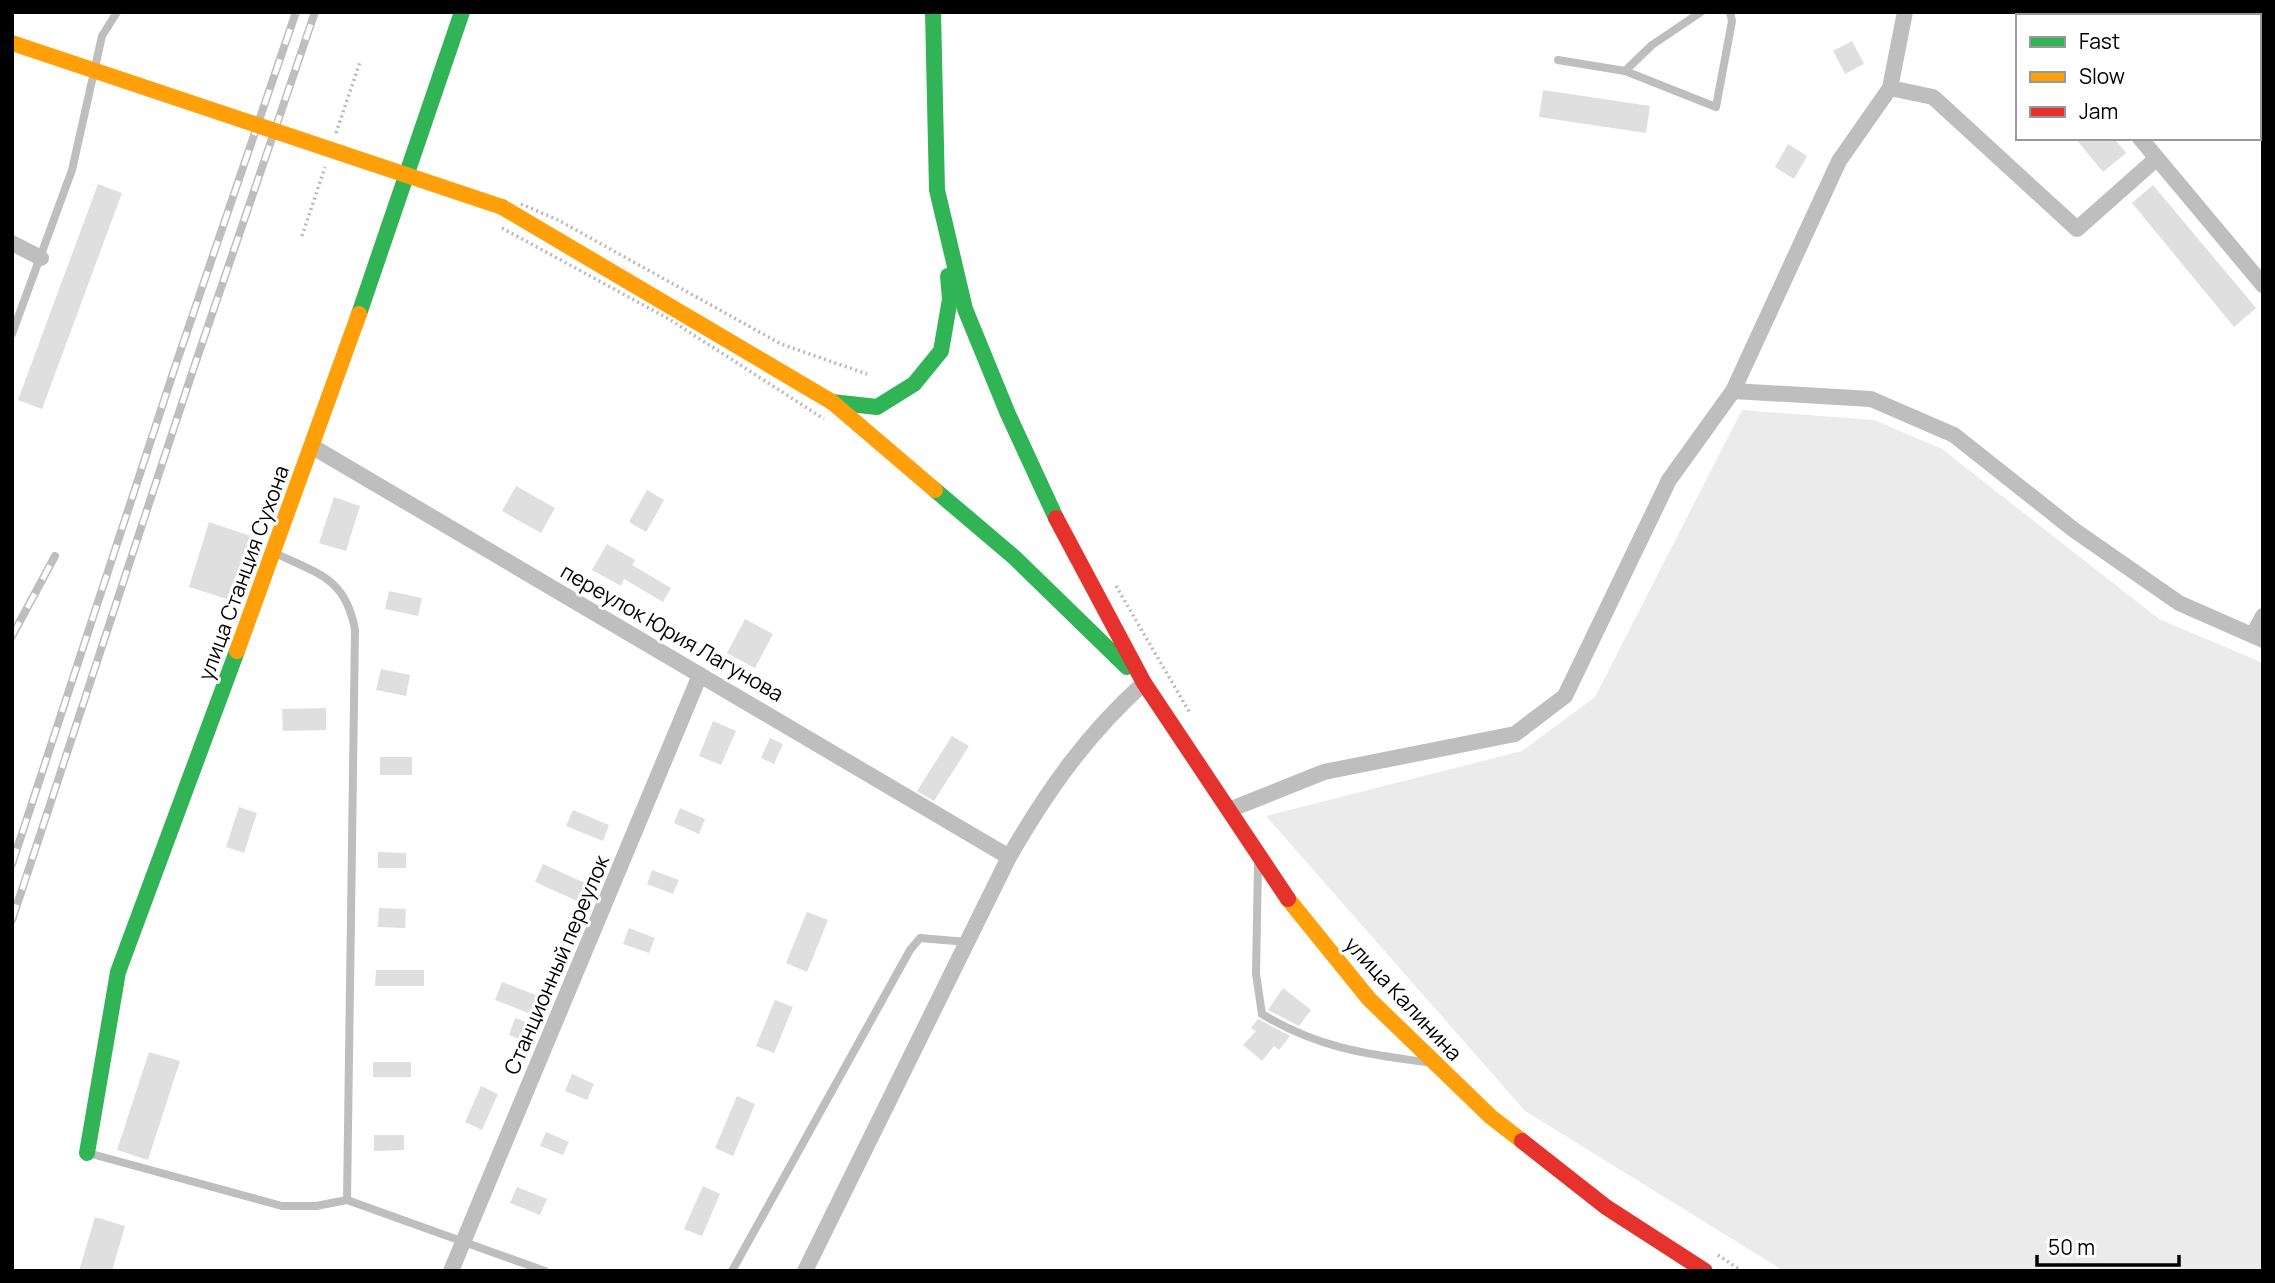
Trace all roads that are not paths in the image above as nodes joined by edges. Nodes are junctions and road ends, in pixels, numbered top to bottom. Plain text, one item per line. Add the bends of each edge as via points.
1 (117, 12) edge
2 (462, 12) edge
3 (933, 12) edge
4 (1701, 12) edge
5 (1730, 12) edge
6 (1905, 12) edge
7 (12, 43) edge
8 (1558, 60) dead end
9 (1625, 71) junction
10 (1890, 88) junction
11 (2142, 140) edge
12 (2156, 159) junction
13 (937, 190) junction
14 (12, 243) edge
15 (41, 258) junction
16 (2263, 285) edge
17 (12, 334) edge
18 (1733, 391) junction
19 (832, 402) junction
20 (313, 447) junction
21 (273, 552) junction
22 (2263, 617) edge
23 (2258, 638) edge
24 (700, 675) junction
25 (1144, 683) junction
26 (1228, 810) junction
27 (1258, 854) junction
28 (1009, 857) junction
29 (967, 942) junction
30 (1431, 1062) junction
31 (87, 1153) joint
32 (346, 1199) junction
33 (463, 1241) junction
34 (452, 1271) edge
35 (545, 1271) edge
36 (732, 1271) edge
37 (805, 1271) edge
38 (1705, 1271) edge

1 - 15 lane via 102,36 72,170
2 - 20 street, улица Станция Сухона
3 - 13 street
4 - 9 lane via 1652,45
5 - 9 lane via 1716,107
6 - 10 street
7 - 19 street, bridge via 328,158 502,208
8 - 9 lane
10 - 12 street via 1933,97 2077,229
10 - 18 street via 1839,161
11 - 12 street
12 - 16 street
13 - 19 street via 950,299 941,351 914,384 877,407
13 - 25 street via 965,309 1008,414 1072,552
14 - 15 street
15 - 17 lane
18 - 23 street via 1871,399 1955,435 2074,530 2179,603
18 - 26 street via 1669,480 1566,696 1515,734 1324,772
19 - 25 street via 1015,558
20 - 21 street, улица Станция Сухона
20 - 24 street, переулок Юрия Лагунова
21 - 31 street, улица Станция Сухона via 118,972
21 - 32 lane via 327,578 343,593 355,630
22 - 23 street
24 - 28 street, переулок Юрия Лагунова
24 - 33 street, Станционный переулок
25 - 26 street, улица Калинина
25 - 28 street via 1086,740
26 - 27 street, улица Калинина
27 - 30 street, улица Калинина via 1292,905 1369,999
27 - 30 lane via 1256,974 1262,1014 1293,1033 1350,1052
28 - 29 street
29 - 36 lane via 920,938 910,950
29 - 37 street
30 - 38 street, улица Калинина via 1491,1117 1606,1208
31 - 32 lane via 282,1206 316,1206
32 - 33 lane
33 - 34 street, Станционный переулок
33 - 35 lane

